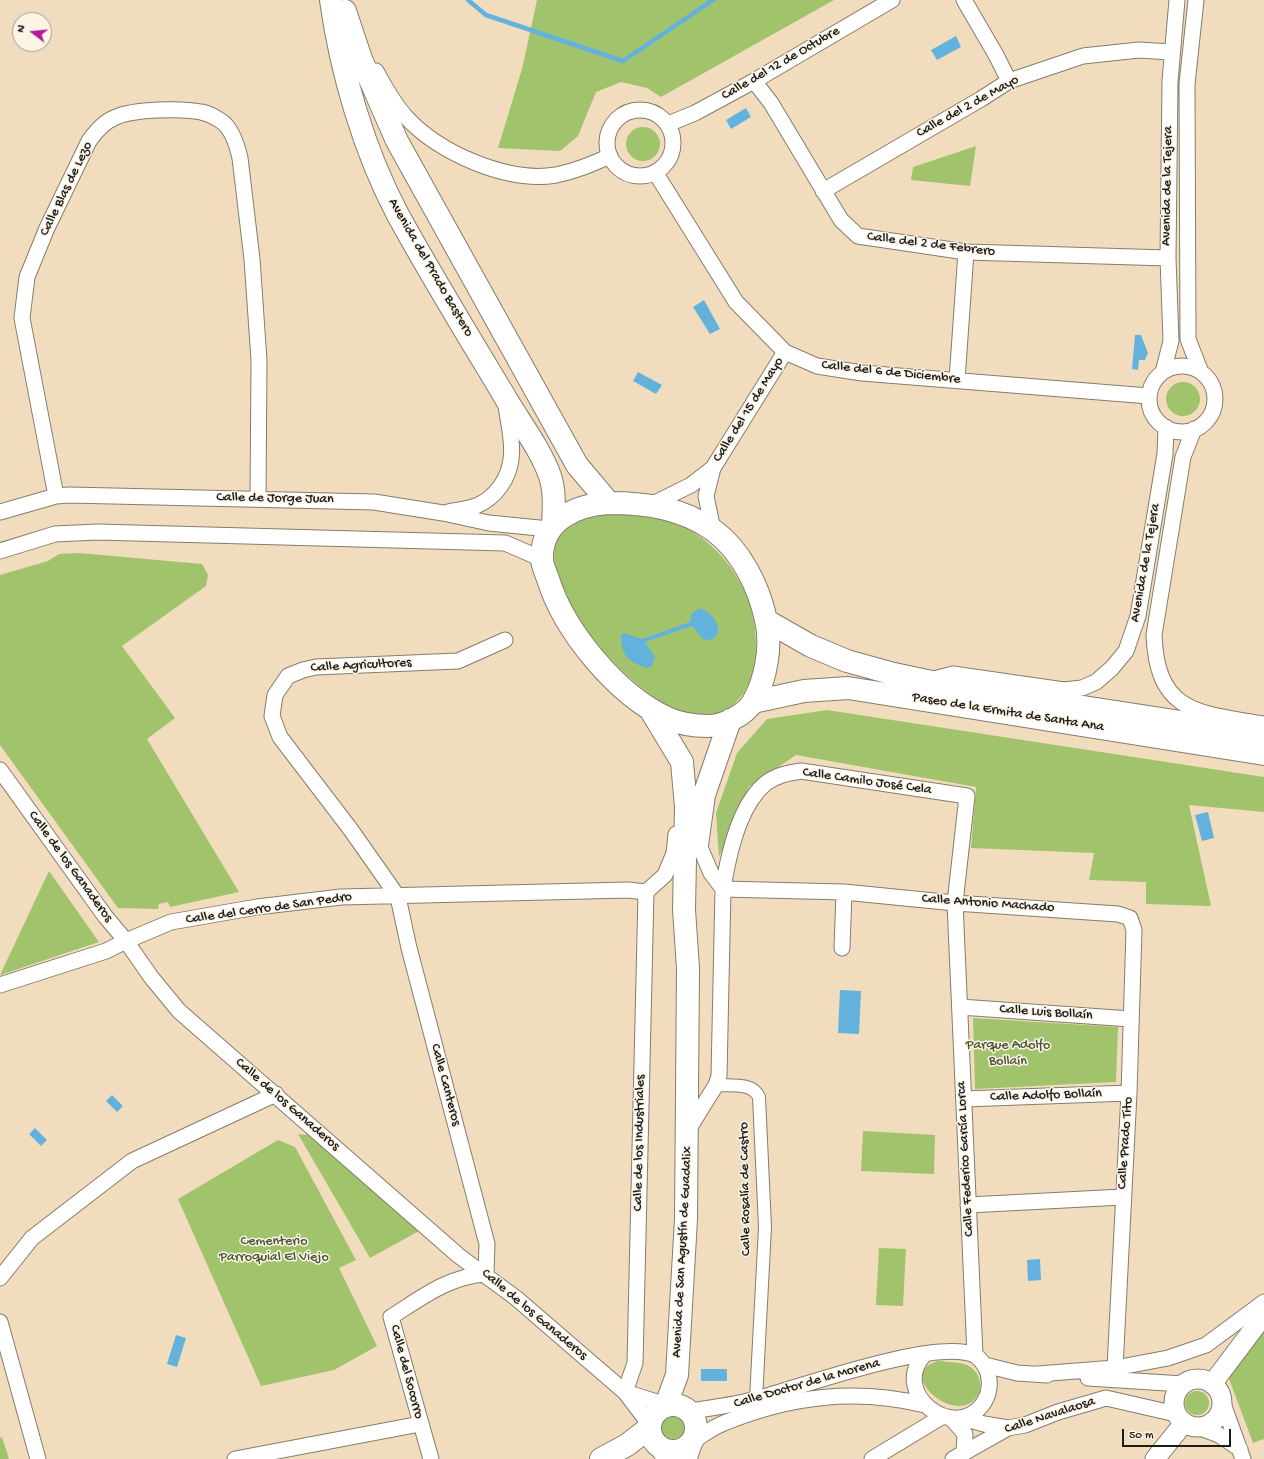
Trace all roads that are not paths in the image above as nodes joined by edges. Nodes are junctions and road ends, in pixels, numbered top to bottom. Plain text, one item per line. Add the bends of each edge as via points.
1 (892, 0) edge
2 (964, 0) edge
3 (1176, 0) edge
4 (1196, 0) edge
5 (339, 2) edge
6 (1171, 52) junction
7 (754, 81) junction
8 (1008, 81) junction
9 (668, 124) junction
10 (610, 156) junction
11 (655, 172) junction
12 (823, 191) junction
13 (966, 252) junction
14 (1168, 258) junction
15 (785, 352) junction
16 (1200, 370) junction
17 (1163, 372) junction
18 (957, 380) junction
19 (1150, 396) junction
20 (504, 397) junction
21 (1166, 427) junction
22 (1194, 429) junction
23 (713, 468) junction
24 (56, 496) junction
25 (258, 499) junction
26 (609, 503) junction
27 (651, 505) junction
28 (0, 512) edge
29 (443, 513) junction
30 (551, 526) junction
31 (713, 530) junction
32 (0, 551) edge
33 (542, 559) junction
34 (766, 621) junction
35 (505, 640) dead end
36 (926, 681) junction
37 (753, 702) junction
38 (650, 709) junction
39 (730, 720) junction
40 (1264, 724) edge
41 (1264, 735) edge
42 (1264, 754) edge
43 (682, 762) junction
44 (0, 770) edge
45 (967, 796) joint
46 (698, 840) junction
47 (724, 889) junction
48 (646, 892) junction
49 (844, 892) junction
50 (398, 897) junction
51 (955, 903) junction
52 (1130, 918) joint
53 (126, 941) junction
54 (842, 948) dead end
55 (688, 968) junction
56 (0, 985) edge
57 (960, 1007) junction
58 (1132, 1019) junction
59 (716, 1085) junction
60 (1129, 1093) junction
61 (276, 1094) junction
62 (964, 1099) junction
63 (688, 1130) junction
64 (1123, 1197) junction
65 (968, 1205) junction
66 (486, 1274) junction
67 (0, 1278) edge
68 (1264, 1302) edge
69 (1264, 1315) edge
70 (0, 1322) edge
71 (924, 1355) junction
72 (980, 1360) junction
73 (1115, 1368) junction
74 (1038, 1374) junction
75 (677, 1375) junction
76 (1183, 1384) junction
77 (1216, 1391) junction
78 (625, 1392) junction
79 (756, 1399) junction
80 (666, 1405) junction
81 (925, 1405) junction
82 (690, 1411) junction
83 (952, 1417) junction
84 (1186, 1421) junction
85 (420, 1424) junction
86 (650, 1427) junction
87 (1008, 1428) junction
88 (690, 1450) edge
89 (663, 1453) edge
90 (1242, 1454) edge
91 (959, 1455) edge
92 (38, 1459) edge
93 (235, 1459) edge
94 (431, 1459) edge
95 (601, 1459) edge
96 (627, 1459) edge
97 (872, 1459) edge
98 (1155, 1459) edge

1 - 7 street, Calle del 12 de Octubre
2 - 8 street
3 - 6 street, Avenida de la Tejera
4 - 16 street, Avenida de la Tejera via 1187,84 1188,339
5 - 10 street via 393,101 406,117 430,138 456,154 486,166 521,175 555,175 582,169
5 - 20 main road, Avenida del Prado Bastero via 341,56 352,100 383,182 412,239
5 - 26 main road via 397,141 577,465
6 - 8 street, Calle del 2 de Mayo via 1139,50 1083,56
6 - 14 street, Avenida de la Tejera
7 - 9 street, Calle del 12 de Octubre via 695,113
7 - 12 street, Calle del 2 de Febrero via 771,103
8 - 12 street, Calle del 2 de Mayo
9 - 10 street via 651,111 630,111 620,117 608,134
9 - 11 street via 672,137 672,151 663,166
10 - 11 street via 616,165 634,175
11 - 15 street, Calle del 6 de Diciembre via 736,302
12 - 13 street, Calle del 2 de Febrero via 841,220 858,236
13 - 14 street, Calle del 2 de Febrero
13 - 18 street
14 - 17 street, Avenida de la Tejera via 1170,341
15 - 18 street, Calle del 6 de Diciembre via 816,366 862,373
15 - 23 street, Calle del 15 de Mayo
16 - 17 street via 1181,365
16 - 22 street via 1212,383 1215,400 1205,423
17 - 19 street via 1156,379
18 - 19 street, Calle del 6 de Diciembre
19 - 21 street via 1153,414
20 - 29 street via 512,442 509,472 494,495 476,506
20 - 30 main road, Avenida del Prado Bastero via 537,448 550,477 554,501
21 - 22 street via 1180,431
21 - 36 street, Avenida de la Tejera via 1165,454 1138,616 1126,651 1112,668 1096,682 1082,688 1064,690 953,674
22 - 40 street, Avenida de la Tejera via 1183,457 1155,622 1154,654 1160,676 1167,689 1193,710
23 - 27 street, Calle del 15 de Mayo via 690,485
23 - 31 street, Calle del 15 de Mayo via 706,496
24 - 25 street, Calle de Jorge Juan via 81,494
24 - 25 street, Calle Blas de Lezo via 22,318 27,277 47,228 89,141 98,129 116,117 146,111 184,110 203,112 225,124 237,144 240,158 252,259 259,360
24 - 28 street, Calle de Jorge Juan
25 - 29 street, Calle de Jorge Juan via 374,502
26 - 27 main road
26 - 30 main road via 591,504 572,511
27 - 31 main road via 682,514
29 - 30 street, Calle de Jorge Juan via 489,523
30 - 33 main road, Avenida del Prado Bastero
31 - 34 main road via 728,544 746,569 759,597
32 - 33 street via 55,534 97,532 505,543
33 - 38 main road via 554,598 580,640 614,680
34 - 36 main road, Paseo de la Ermita de Santa Ana via 811,646 847,661
34 - 37 main road via 766,664
35 - 50 street, Calle Agricultores via 458,661 316,667 303,670 288,676 275,695 272,716 280,737
36 - 41 main road, Paseo de la Ermita de Santa Ana
37 - 39 main road
37 - 42 main road, Paseo de la Ermita de Santa Ana via 804,691 848,688
38 - 39 main road via 687,725 710,726
38 - 43 main road, Avenida de San Agustín de Guadalix
39 - 46 main road, Avenida de San Agustín de Guadalix via 704,795
43 - 48 street via 677,786 678,820 674,853 665,875
43 - 55 main road, Avenida de San Agustín de Guadalix via 686,807 684,910
44 - 53 street, Calle de los Ganaderos via 105,916
45 - 47 street, Calle Camilo José Cela via 801,772 782,774 767,782 754,795 744,814 727,864
45 - 51 street, Calle Federico García Lorca
46 - 47 street, Avenida de San Agustín de Guadalix via 711,873
46 - 55 main road, Avenida de San Agustín de Guadalix via 696,910
47 - 49 street, Calle Antonio Machado
47 - 59 street, Avenida de San Agustín de Guadalix via 719,1076
48 - 50 street, Calle del Cerro de San Pedro via 596,891
48 - 78 street, Calle de los Industriales via 635,1363
49 - 51 street, Calle Antonio Machado
49 - 54 street
50 - 53 street, Calle del Cerro de San Pedro via 341,897 257,907 171,922
50 - 66 street, Calle Canteros via 409,948 487,1244
51 - 52 street, Calle Antonio Machado via 1118,914
51 - 57 street, Calle Federico García Lorca
52 - 58 street, Calle Prado Tito via 1134,930
53 - 56 street, Calle del Cerro de San Pedro via 106,951
53 - 61 street, Calle de los Ganaderos via 179,1011
55 - 63 main road, Avenida de San Agustín de Guadalix
57 - 58 street, Calle Luis Bollaín
57 - 62 street, Calle Federico García Lorca
58 - 60 street, Calle Prado Tito
59 - 63 street, Avenida de San Agustín de Guadalix
59 - 79 street, Calle Rosalía de Castro via 749,1087 755,1090 759,1097 765,1227
60 - 62 street, Calle Adolfo Bollaín
60 - 64 street, Calle Prado Tito
61 - 66 street, Calle de los Ganaderos via 458,1256
61 - 67 street via 132,1161 32,1238
62 - 65 street, Calle Federico García Lorca
63 - 75 main road, Avenida de San Agustín de Guadalix
64 - 65 street
64 - 73 street, Calle Prado Tito
65 - 72 street, Calle Federico García Lorca
66 - 78 street, Calle de los Ganaderos
66 - 85 street, Calle del Socorro via 469,1275 440,1286 391,1317
68 - 73 street via 1206,1344 1168,1358
69 - 77 street
70 - 92 street
71 - 72 street via 945,1352
71 - 79 street, Calle Doctor de la Morena via 850,1370
71 - 81 street via 917,1363 913,1381
72 - 74 street via 1017,1373
72 - 83 street via 990,1384 988,1394 982,1405 973,1413
73 - 74 street
74 - 76 street
75 - 80 main road, Avenida de San Agustín de Guadalix
75 - 82 main road, Avenida de San Agustín de Guadalix
76 - 77 street via 1201,1379
76 - 84 street via 1175,1394 1174,1407
77 - 84 street via 1221,1409 1216,1418 1208,1424
77 - 90 street
78 - 80 street, Calle de los Ganaderos
78 - 86 street, Calle de los Ganaderos
79 - 82 street, Calle Doctor de la Morena
80 - 82 main road via 683,1406
80 - 86 main road via 652,1416
81 - 83 street via 932,1412
81 - 88 street, Calle Doctor de la Morena via 901,1400 849,1396 796,1400 724,1423
82 - 88 main road via 697,1426
83 - 87 street
83 - 91 street via 965,1434
83 - 97 street
84 - 87 street, Calle Navalaosa via 1106,1398 1025,1425
84 - 90 street, Calle Navalaosa via 1219,1435
84 - 98 street
85 - 93 street
85 - 94 street, Calle del Socorro
86 - 89 main road via 655,1442
86 - 95 main road via 627,1445
87 - 91 street, Calle Navalaosa
88 - 89 main road via 667,1450
89 - 96 main road

